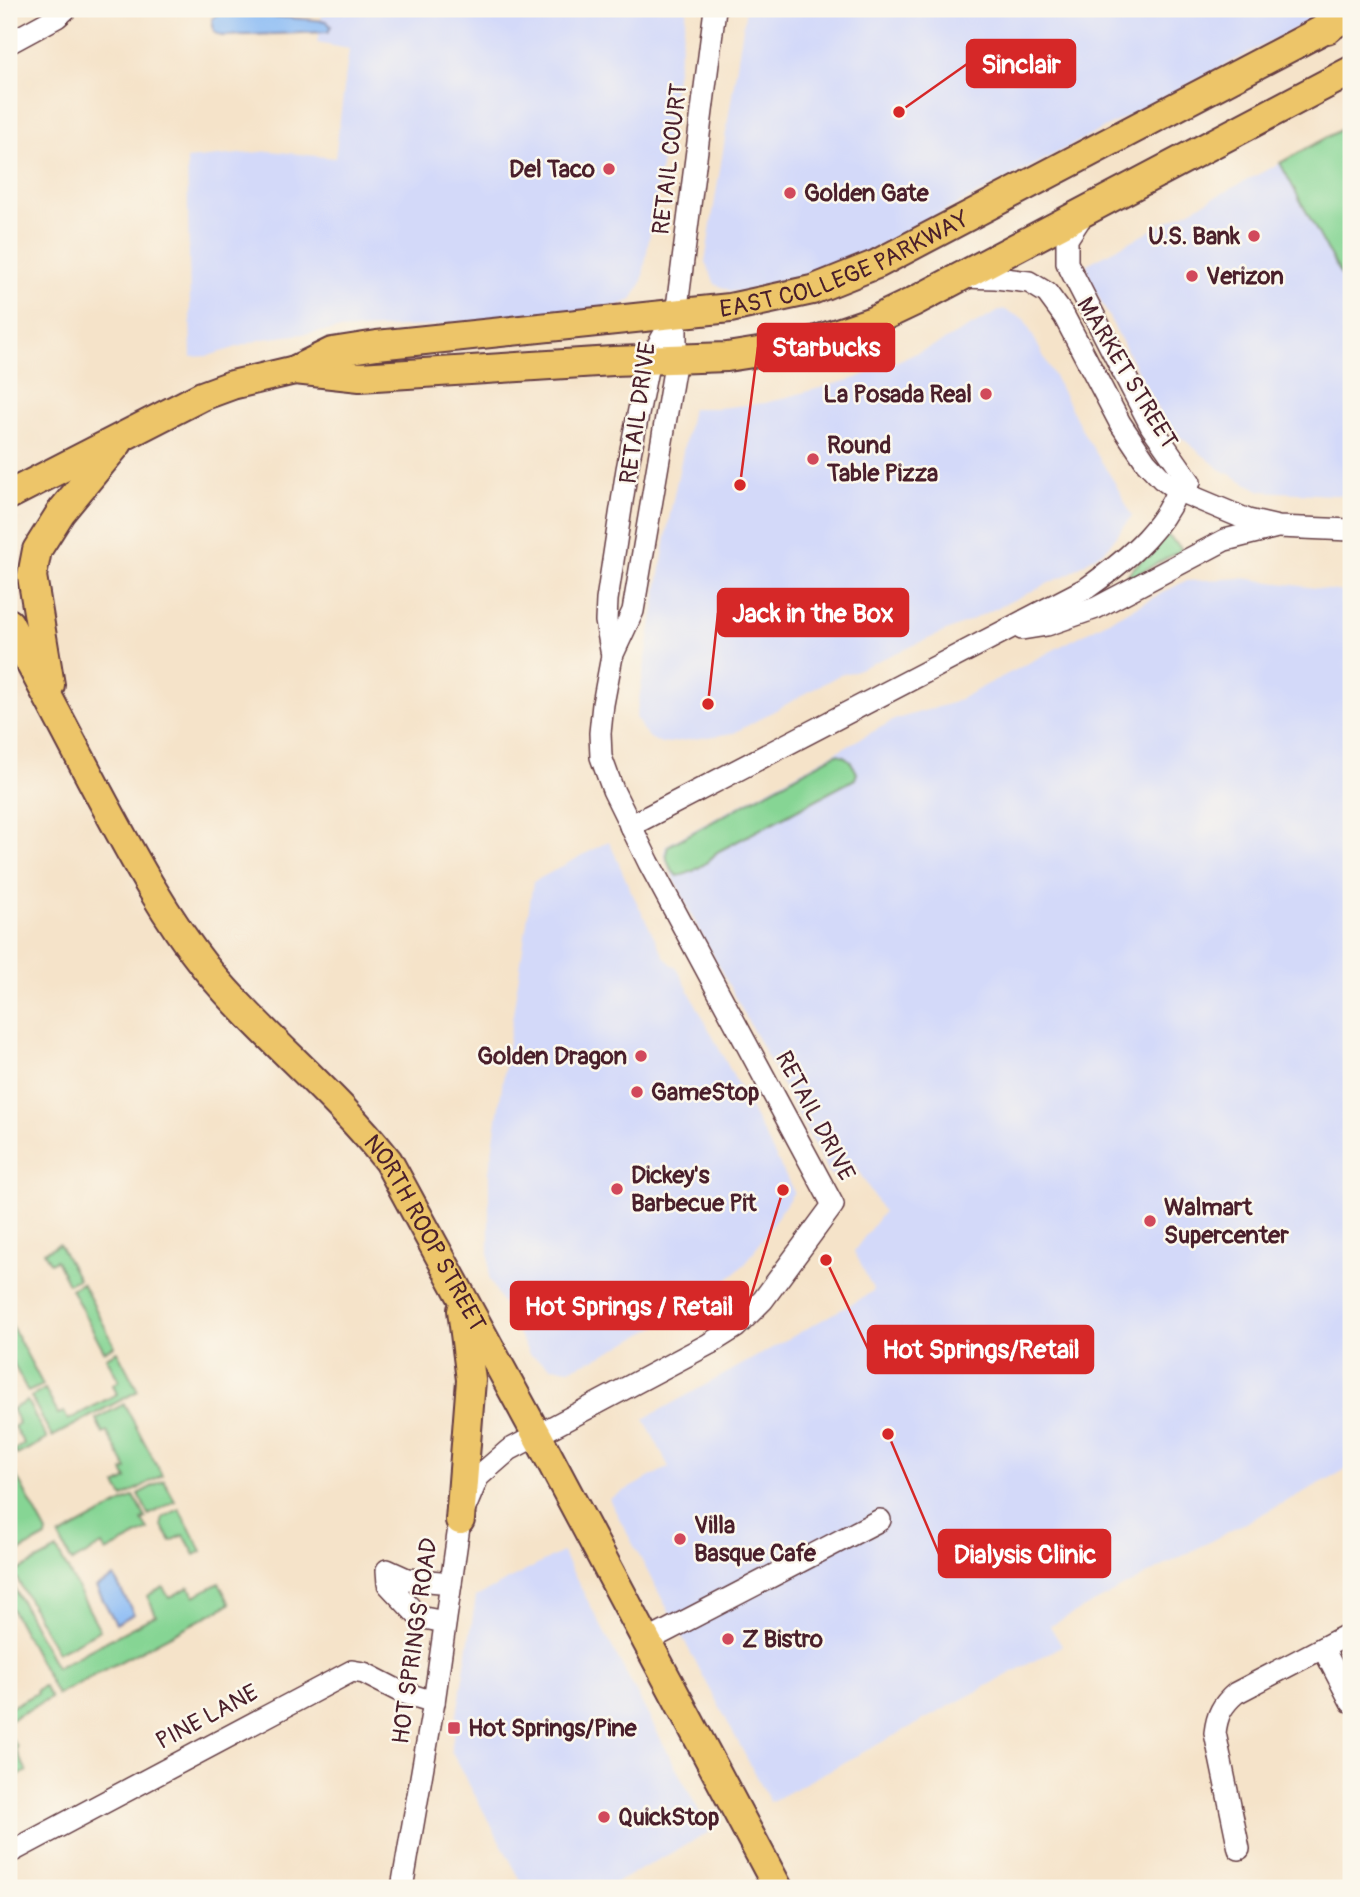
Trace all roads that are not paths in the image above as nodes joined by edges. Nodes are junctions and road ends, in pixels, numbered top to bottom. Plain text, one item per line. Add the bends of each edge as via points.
1 (66, 9) edge
2 (715, 9) edge
3 (1340, 17) edge
4 (9, 43) edge
5 (1351, 71) edge
6 (1085, 212) junction
7 (961, 277) junction
8 (676, 315) junction
9 (662, 359) junction
10 (295, 369) junction
11 (126, 433) junction
12 (1181, 482) junction
13 (9, 495) edge
14 (1278, 527) junction
15 (1351, 530) edge
16 (9, 623) edge
17 (1002, 632) junction
18 (612, 656) junction
19 (9, 665) edge
20 (54, 708) junction
21 (631, 825) junction
22 (460, 1293) junction
23 (537, 1435) junction
24 (460, 1520) junction
25 (880, 1520) dead end
26 (451, 1583) junction
27 (445, 1622) junction
28 (1351, 1633) edge
29 (647, 1641) junction
30 (1323, 1648) junction
31 (434, 1702) junction
32 (1351, 1702) edge
33 (1238, 1849) dead end
34 (9, 1853) edge
35 (402, 1888) edge
36 (778, 1888) edge

1 - 4 street
2 - 8 street, RETAIL COURT
3 - 8 main road, EAST COLLEGE PARKWAY via 865,269 782,298
5 - 6 main road, EAST COLLEGE PARKWAY
6 - 7 main road, EAST COLLEGE PARKWAY
6 - 12 street, MARKET STREET via 1067,239 1067,263
7 - 9 main road, EAST COLLEGE PARKWAY via 892,312 817,340 737,356
7 - 12 street, MARKET STREET via 1029,282 1047,293 1146,461 1162,479
8 - 9 street, RETAIL DRIVE
8 - 10 main road, EAST COLLEGE PARKWAY via 345,349
9 - 10 main road, EAST COLLEGE PARKWAY via 360,377
9 - 18 street, RETAIL DRIVE via 633,611
9 - 18 street, RETAIL DRIVE via 627,469 607,600
10 - 11 main road, EAST COLLEGE PARKWAY via 202,396
11 - 13 main road, EAST COLLEGE PARKWAY
11 - 20 main road via 61,512 37,550 32,576
12 - 14 street, MARKET STREET via 1204,501
12 - 17 street via 1154,529 1116,567 1087,588
14 - 15 street, MARKET STREET
14 - 17 street via 1225,540 1096,608 1047,625
16 - 20 main road, NORTH ROOP STREET
17 - 21 street
18 - 21 street, RETAIL DRIVE via 600,733 601,757
19 - 20 main road
20 - 22 main road, NORTH ROOP STREET via 142,874 177,929 207,969 388,1160
21 - 23 street, RETAIL DRIVE via 833,1205 763,1300 736,1327
22 - 23 main road, NORTH ROOP STREET
22 - 24 main road via 471,1380
23 - 24 street, HOT SPRINGS ROAD via 509,1450 478,1477
23 - 29 main road, NORTH ROOP STREET
24 - 26 street, HOT SPRINGS ROAD
25 - 29 street
26 - 27 street, HOT SPRINGS ROAD
26 - 27 street via 407,1579 387,1570 388,1584 419,1617
27 - 31 street, HOT SPRINGS ROAD
28 - 30 street
29 - 36 main road, NORTH ROOP STREET
30 - 32 street
30 - 33 street via 1236,1693 1217,1716 1215,1733
31 - 34 street, PINE LANE via 364,1673 340,1675
31 - 35 street, HOT SPRINGS ROAD

